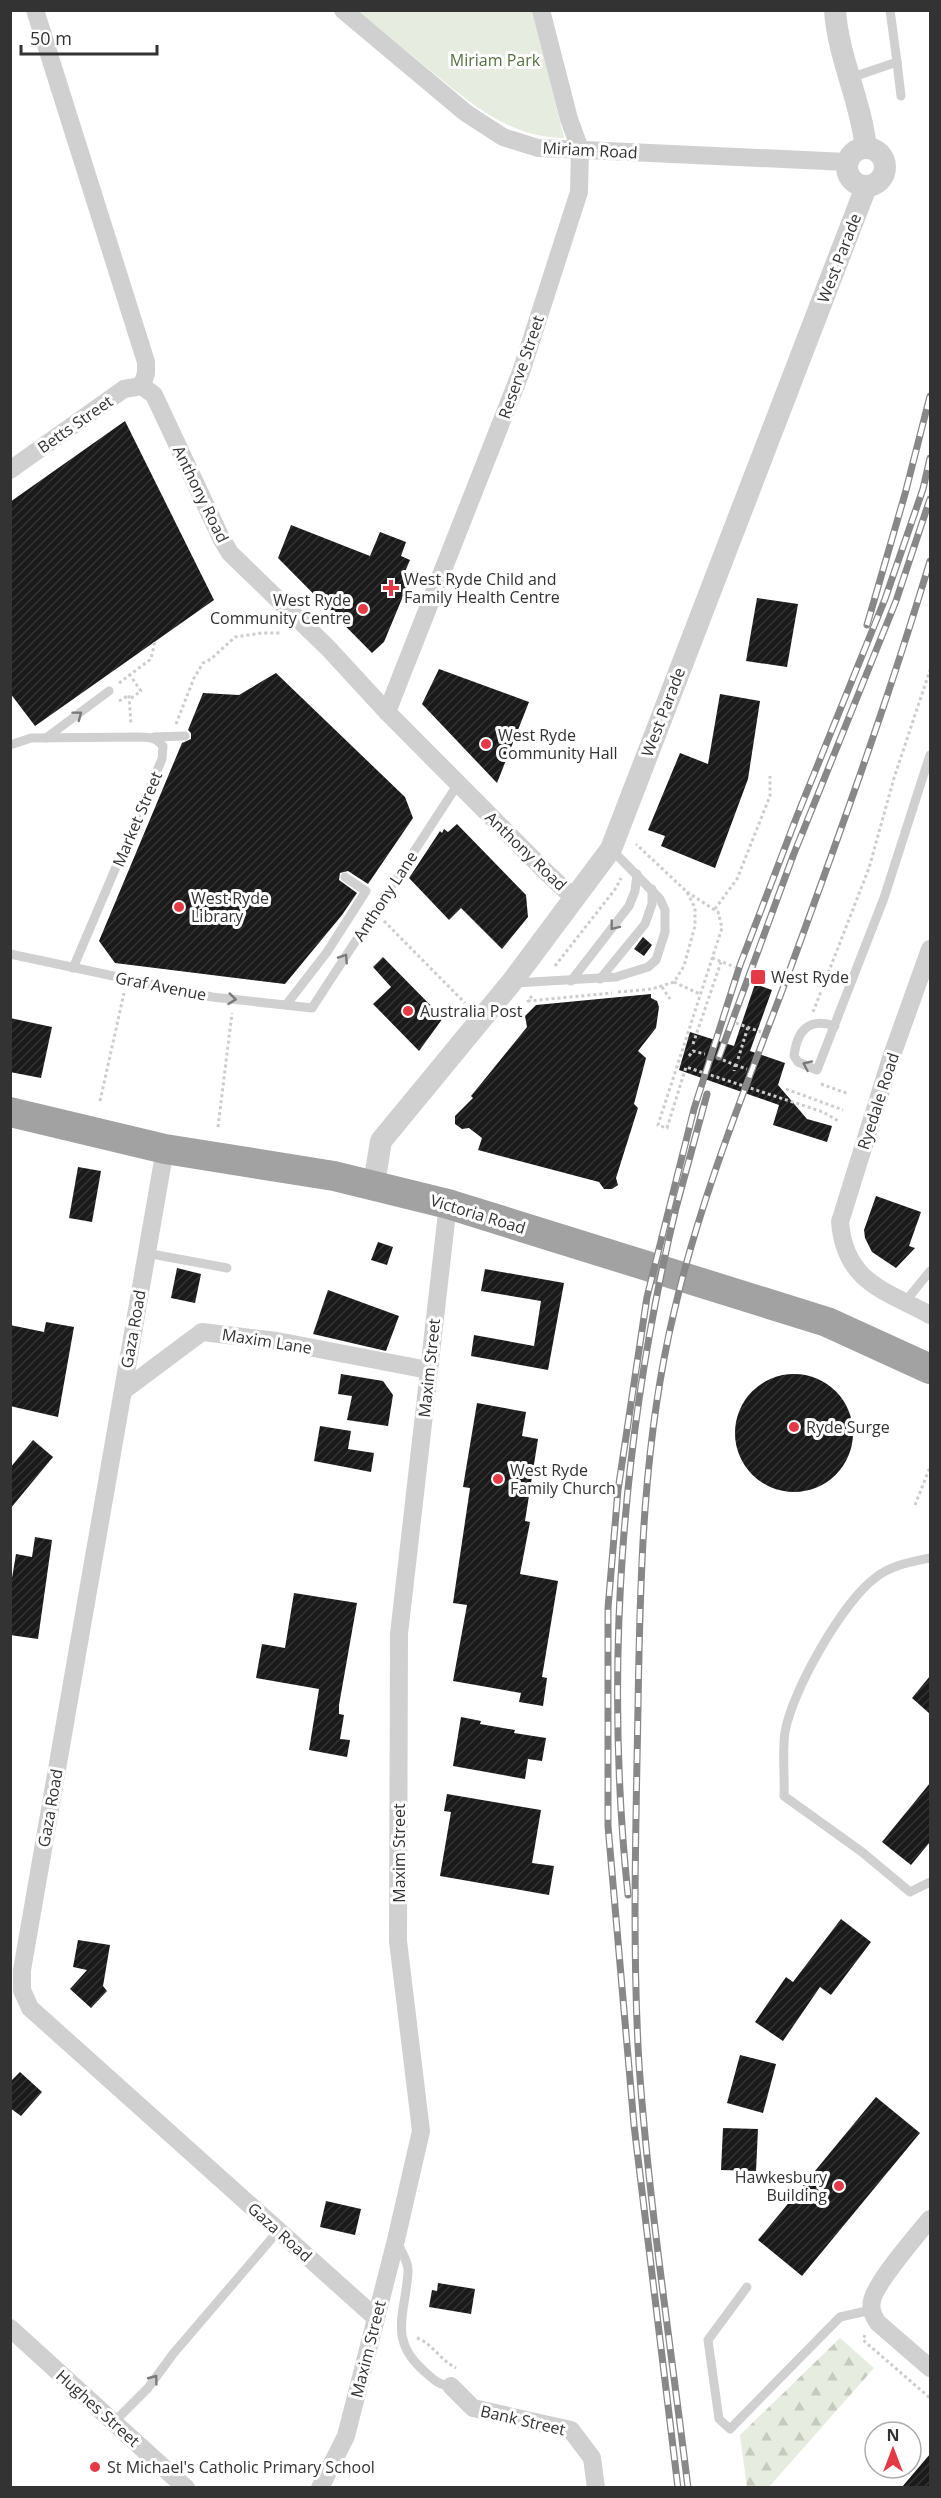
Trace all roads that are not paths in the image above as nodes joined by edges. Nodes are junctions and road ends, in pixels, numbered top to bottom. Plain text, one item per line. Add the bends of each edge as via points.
1 (34, 10) edge
2 (343, 10) edge
3 (541, 10) edge
4 (835, 10) edge
5 (890, 10) edge
6 (897, 62) junction
7 (850, 78) junction
8 (901, 96) dead end
9 (866, 148) junction
10 (580, 149) junction
11 (847, 162) junction
12 (866, 187) junction
13 (142, 386) junction
14 (10, 470) edge
15 (109, 691) dead end
16 (387, 712) junction
17 (185, 736) dead end
18 (46, 738) junction
19 (152, 738) junction
20 (10, 745) edge
21 (930, 755) edge
22 (458, 784) junction
23 (611, 849) junction
24 (637, 874) junction
25 (345, 877) dead end
26 (652, 889) junction
27 (575, 899) junction
28 (930, 949) edge
29 (10, 954) edge
30 (73, 968) junction
31 (600, 979) junction
32 (571, 981) junction
33 (511, 983) junction
34 (286, 1005) junction
35 (312, 1008) joint
36 (835, 1026) junction
37 (10, 1112) edge
38 (165, 1149) junction
39 (374, 1184) junction
40 (448, 1204) junction
41 (146, 1253) junction
42 (227, 1268) dead end
43 (930, 1271) edge
44 (906, 1302) junction
45 (930, 1315) edge
46 (930, 1369) edge
47 (428, 1371) junction
48 (123, 1391) junction
49 (930, 1558) edge
50 (930, 1882) edge
51 (930, 2219) edge
52 (279, 2230) junction
53 (396, 2240) junction
54 (747, 2287) dead end
55 (872, 2310) junction
56 (376, 2318) junction
57 (10, 2328) edge
58 (930, 2368) edge
59 (451, 2386) joint
60 (114, 2422) junction
61 (186, 2487) edge
62 (320, 2487) edge
63 (596, 2487) edge

1 - 13 street via 146,362
2 - 10 street, Miriam Road via 466,113 503,137 538,148
3 - 10 street, Reserve Street
4 - 7 street
5 - 6 lane
6 - 7 lane
6 - 8 lane
7 - 9 street
9 - 11 street via 854,152
9 - 12 street via 879,153 885,165 882,178
10 - 11 street, Miriam Road
10 - 16 street, Reserve Street via 579,192 521,372
11 - 12 street via 851,180
12 - 23 street, West Parade
13 - 14 street, Betts Street via 124,389
13 - 16 street, Anthony Road via 154,395 230,553
18 -> 15 lane
16 - 22 street, Anthony Road
17 - 19 lane
18 - 19 lane
18 - 20 lane
19 - 30 lane, Market Street via 163,746 162,759
21 - 36 lane via 884,898
22 - 27 street, Anthony Road
35 -> 22 lane, Anthony Lane
23 - 24 lane
23 - 27 street, West Parade
24 - 26 lane
24 -> 32 lane via 629,906
25 - 34 lane via 366,891 327,952
26 - 31 lane via 645,924
26 - 31 lane via 660,899 666,920 656,960 634,973
27 - 33 street, West Parade
28 - 44 street, Ryedale Road via 842,1213 841,1231 848,1255 861,1275
29 - 30 lane, Graf Avenue
30 -> 34 lane, Graf Avenue via 233,999
31 - 32 lane
32 - 33 lane
33 - 39 street, West Parade via 381,1141
34 - 35 lane, Graf Avenue
36 -> 36 lane via 818,1070 798,1062 795,1049 804,1029 818,1023
37 - 38 highway, Victoria Road
38 - 39 highway, Victoria Road
38 - 41 street, Gaza Road
39 - 40 highway, Victoria Road
40 - 46 highway, Victoria Road via 826,1322
40 - 47 street, Maxim Street
41 - 42 lane
41 - 48 street, Gaza Road
43 - 44 lane
44 - 45 street
47 - 48 street, Maxim Lane via 277,1341 202,1332
47 - 53 street, Maxim Street via 399,1646 398,1941 421,2131
48 - 52 street, Gaza Road via 24,1958 22,1990 30,2008
49 - 50 lane via 900,1564 874,1578 839,1620 800,1686 785,1732 784,1796 910,1892
51 - 55 street via 877,2289
52 - 56 street, Gaza Road
60 -> 52 lane
53 - 56 street, Maxim Street
53 - 59 lane, Bank Street via 409,2270 400,2318 407,2352 439,2385
54 - 55 lane via 708,2340 719,2419 730,2429 840,2317
55 - 58 street via 883,2327
56 - 62 street, Maxim Street via 346,2436
57 - 60 street, Hughes Street
59 - 63 street, Bank Street via 473,2408 571,2430 592,2458
60 - 61 street, Hughes Street

